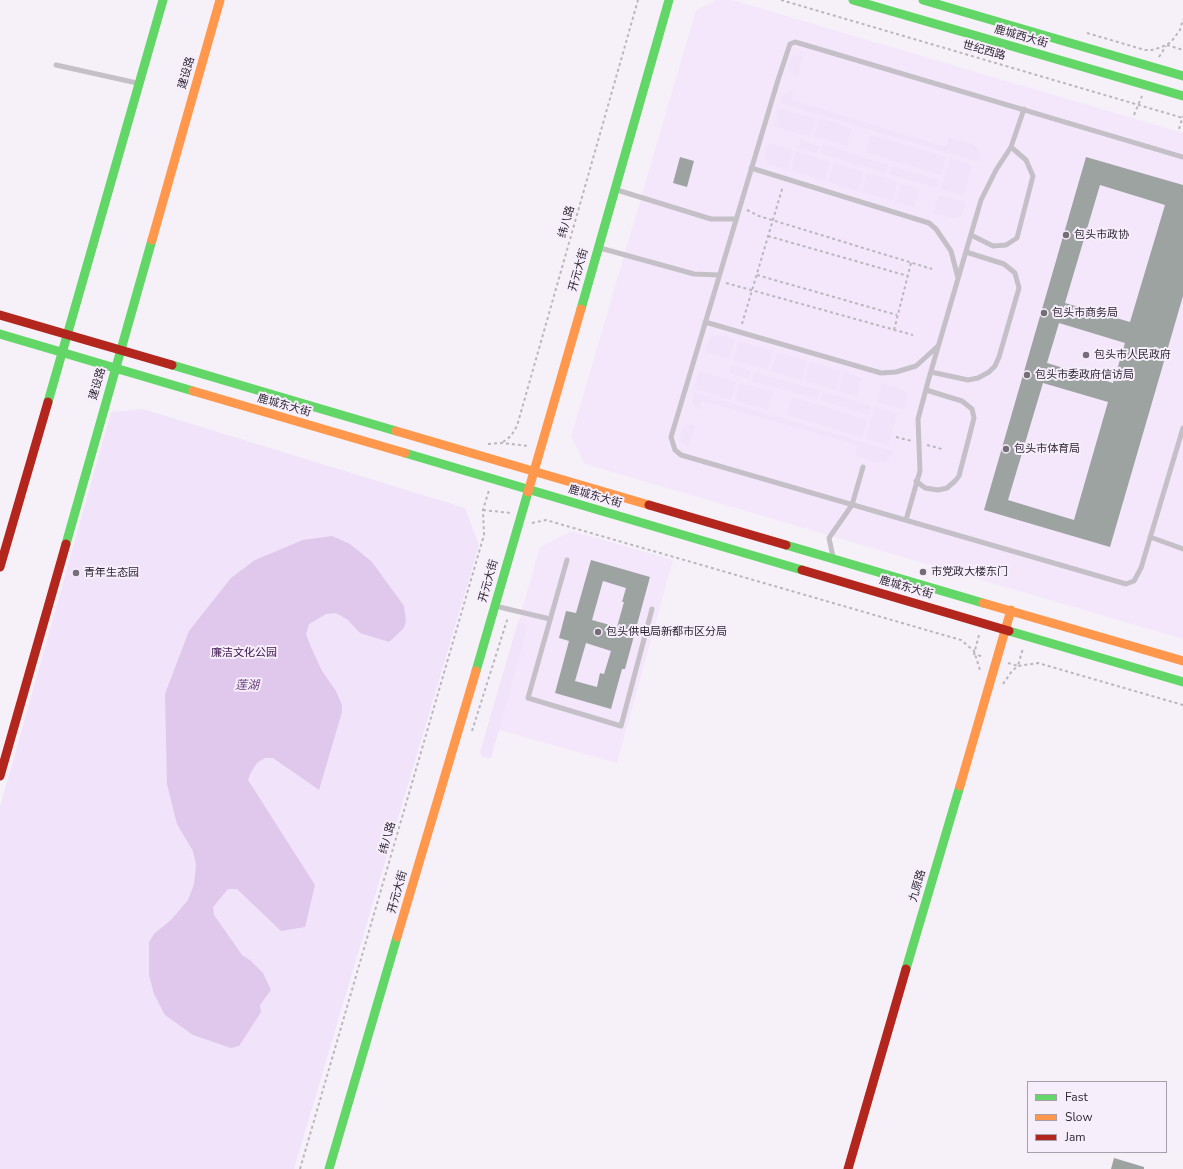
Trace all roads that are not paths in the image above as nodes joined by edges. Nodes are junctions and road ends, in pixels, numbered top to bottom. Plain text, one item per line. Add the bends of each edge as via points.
1 (163, 0) edge
2 (220, 0) edge
3 (669, 0) edge
4 (853, 0) edge
5 (923, 0) edge
6 (1183, 64) edge
7 (56, 65) dead end
8 (1181, 75) edge
9 (140, 83) junction
10 (1179, 95) edge
11 (1024, 110) junction
12 (1011, 147) junction
13 (1183, 157) edge
14 (751, 168) junction
15 (617, 184) junction
16 (736, 219) junction
17 (971, 235) junction
18 (600, 243) junction
19 (966, 252) junction
20 (719, 275) junction
21 (958, 281) junction
22 (0, 315) edge
23 (705, 322) junction
24 (0, 334) edge
25 (68, 334) junction
26 (940, 343) junction
27 (121, 350) junction
28 (62, 354) junction
29 (115, 369) junction
30 (931, 372) junction
31 (926, 390) junction
32 (1183, 428) edge
33 (863, 467) dead end
34 (534, 471) junction
35 (916, 482) junction
36 (528, 490) junction
37 (852, 505) junction
38 (906, 520) junction
39 (1150, 537) junction
40 (1183, 549) edge
41 (833, 558) junction
42 (567, 560) dead end
43 (0, 568) edge
44 (494, 605) junction
45 (652, 609) dead end
46 (1011, 610) junction
47 (550, 619) junction
48 (1006, 630) junction
49 (1183, 661) edge
50 (1183, 682) edge
51 (0, 776) edge
52 (330, 1169) edge
53 (848, 1169) edge

1 - 9 main road
2 - 27 main road, 建设路
3 - 15 main road, 开元大街
4 - 10 main road, 鹿城西大街
5 - 8 main road, 鹿城西大街
6 - 8 main road
7 - 9 lane
8 - 10 main road
9 - 25 main road
11 - 12 lane
11 - 13 lane
11 - 14 lane via 795,42 790,44 786,51
12 - 17 lane via 987,185
12 - 17 lane via 1026,160 1033,176 1017,238 1006,245 992,246
14 - 16 lane
14 - 21 lane via 929,223 936,228 951,251
15 - 16 lane via 617,191 711,218
15 - 18 main road, 开元大街
16 - 20 lane
17 - 19 lane
18 - 20 lane via 600,250 694,274
18 - 34 main road, 开元大街
19 - 21 lane
19 - 30 lane via 1004,264 1015,273 1019,288 999,357 995,366 978,378 968,380
20 - 23 lane
21 - 26 lane
22 - 25 main road, 鹿城东大街
23 - 26 lane via 881,373 916,366
23 - 37 lane via 672,431 675,450 681,455
24 - 28 main road, 鹿城东大街
25 - 27 main road, 鹿城东大街
25 - 28 main road
26 - 30 lane
27 - 29 main road, 建设路
27 - 34 main road, 鹿城东大街
28 - 29 main road, 鹿城东大街
28 - 43 main road
29 - 36 main road, 鹿城东大街
29 - 51 main road, 建设路
30 - 31 lane
31 - 35 lane via 918,419 920,471
31 - 35 lane via 962,401 972,409 974,418 959,476 955,481 947,488 938,490 925,488
32 - 39 lane
33 - 37 lane
34 - 36 main road, 开元大街
34 - 41 main road, 鹿城东大街
35 - 38 lane
36 - 44 main road, 开元大街
36 - 48 main road, 鹿城东大街
37 - 38 lane
37 - 41 lane via 829,538
38 - 39 lane via 1126,584 1134,581
39 - 40 lane
41 - 46 main road, 鹿城东大街
42 - 47 lane
44 - 47 lane
44 - 52 main road, 开元大街
45 - 47 lane via 621,726 528,698
46 - 48 main road, 九原路
46 - 49 main road, 鹿城东大街
48 - 50 main road, 鹿城东大街
48 - 53 main road, 九原路

